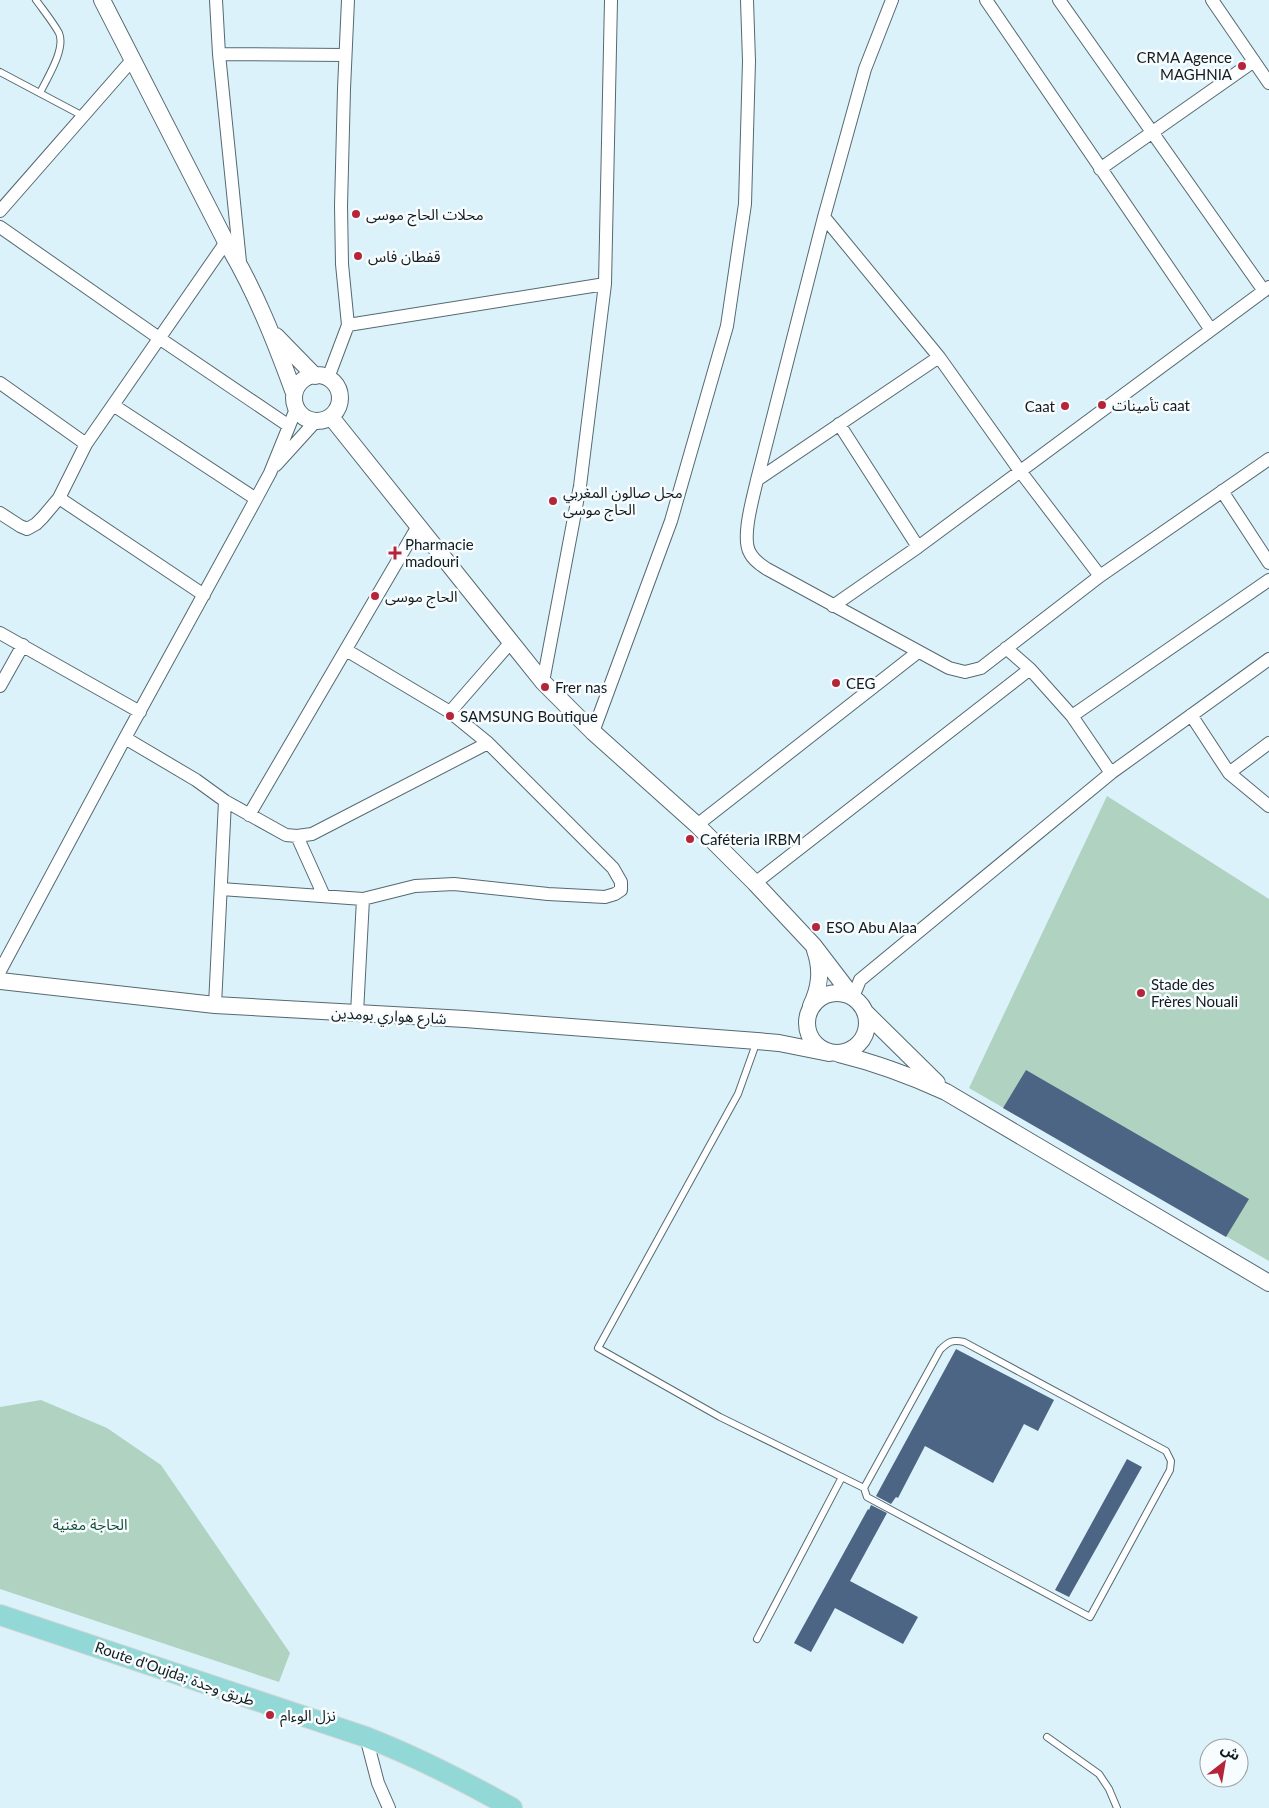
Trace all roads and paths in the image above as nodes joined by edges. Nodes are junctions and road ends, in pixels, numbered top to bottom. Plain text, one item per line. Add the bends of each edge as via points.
1 (36, 0) edge
2 (102, 0) edge
3 (216, 0) edge
4 (348, 0) edge
5 (612, 0) edge
6 (747, 0) edge
7 (892, 0) edge
8 (986, 0) edge
9 (1059, 0) edge
10 (1212, 0) edge
11 (219, 54) junction
12 (346, 55) junction
13 (133, 59) junction
14 (1254, 61) junction
15 (0, 72) edge
16 (1269, 83) edge
17 (40, 93) junction
18 (83, 116) junction
19 (1152, 132) junction
20 (1100, 169) junction
21 (0, 211) edge
22 (824, 217) junction
23 (0, 227) edge
24 (226, 242) junction
25 (240, 265) junction
26 (605, 284) junction
27 (1266, 289) edge
28 (348, 325) junction
29 (1210, 330) junction
30 (271, 331) junction
31 (159, 338) junction
32 (938, 357) junction
33 (322, 377) junction
34 (0, 383) edge
35 (295, 401) junction
36 (113, 405) junction
37 (323, 419) junction
38 (839, 424) junction
39 (289, 426) junction
40 (86, 444) junction
41 (1269, 459) edge
42 (1020, 471) junction
43 (270, 473) junction
44 (757, 480) junction
45 (1222, 491) junction
46 (59, 498) junction
47 (256, 499) junction
48 (0, 513) edge
49 (418, 526) junction
50 (918, 547) junction
51 (1269, 563) edge
52 (1100, 576) junction
53 (1269, 580) edge
54 (204, 596) junction
55 (834, 606) junction
56 (0, 632) edge
57 (511, 642) junction
58 (23, 645) junction
59 (1006, 648) junction
60 (346, 650) junction
61 (918, 652) junction
62 (1269, 659) edge
63 (1030, 670) junction
64 (543, 682) junction
65 (0, 686) edge
66 (140, 712) junction
67 (450, 712) junction
68 (1191, 715) junction
69 (1072, 716) junction
70 (593, 732) junction
71 (125, 738) junction
72 (488, 743) junction
73 (1269, 743) edge
74 (1110, 773) junction
75 (1229, 773) junction
76 (225, 801) junction
77 (1269, 806) edge
78 (249, 815) junction
79 (697, 825) junction
80 (297, 836) junction
81 (755, 883) junction
82 (221, 888) junction
83 (324, 896) junction
84 (363, 899) junction
85 (814, 946) junction
86 (0, 971) edge
87 (0, 981) edge
88 (853, 997) junction
89 (215, 1005) junction
90 (865, 1012) junction
91 (357, 1013) junction
92 (808, 1013) junction
93 (758, 1040) junction
94 (778, 1043) junction
95 (834, 1053) junction
96 (946, 1092) junction
97 (1269, 1284) edge
98 (842, 1477) junction
99 (864, 1488) junction
100 (0, 1615) edge
101 (757, 1639) dead end
102 (366, 1737) junction
103 (1047, 1737) dead end
104 (389, 1808) edge
105 (512, 1808) edge
106 (1117, 1808) edge

1 - 17 lane via 60,35 61,46
2 - 13 street
3 - 11 street
4 - 12 street
5 - 26 street
6 - 70 street via 749,61 745,204 727,326 671,521
7 - 22 street via 866,70
8 - 20 street
9 - 19 street
10 - 14 street
11 - 12 street
11 - 25 street
12 - 28 street via 341,206
13 - 18 street
13 - 24 street
14 - 16 street
14 - 19 street
15 - 17 lane
17 - 18 lane
18 - 21 street
19 - 20 street
19 - 27 street
20 - 29 street
22 - 32 street
22 - 44 street
23 - 31 street
24 - 25 street
24 - 31 street
25 - 30 street
26 - 28 street
26 - 64 street via 580,486
27 - 29 street
28 - 33 street
29 - 42 street
30 - 33 street
30 - 35 street
31 - 36 street
31 - 39 street
32 - 38 street
32 - 42 street
33 - 35 street via 303,380 297,386
33 - 37 street via 334,383 340,397 336,412
34 - 40 street
35 - 37 street via 301,415 308,420
35 - 39 street
36 - 40 street
36 - 47 street
37 - 43 street
37 - 49 street
38 - 44 street
38 - 50 street
39 - 43 street
40 - 46 street
41 - 45 street
42 - 50 street
42 - 52 street
43 - 47 street
44 - 55 street via 748,525 749,552 767,570
45 - 51 street
45 - 52 street
46 - 48 street via 36,524 27,529
46 - 54 street
47 - 54 street
49 - 57 street
49 - 60 street
50 - 55 street
52 - 59 street
53 - 69 street
54 - 66 street
55 - 61 street
56 - 58 street
57 - 64 street
57 - 67 street
58 - 65 street
58 - 66 street
59 - 61 street via 981,668 965,672 949,668
59 - 63 street
60 - 67 street
60 - 78 street
61 - 79 street
62 - 68 street
63 - 69 street
63 - 81 street
64 - 70 street
66 - 71 street
67 - 72 street
68 - 74 street
68 - 75 street
69 - 74 street
70 - 79 street
71 - 76 street
71 - 86 street
72 - 80 street via 312,834
72 - 84 street via 613,868 621,882 621,890 605,897 454,884 415,886
73 - 75 street
74 - 88 street via 860,980
75 - 77 street
76 - 78 street
76 - 82 street
78 - 80 street via 286,835
79 - 81 street
80 - 83 street
81 - 85 street
82 - 83 street
82 - 89 street
83 - 84 street
84 - 91 street
85 - 88 street
85 - 92 street via 820,976
87 - 89 street, شارع هواري بومدين
88 - 90 street
88 - 92 street via 835,992 825,995
89 - 91 street, شارع هواري بومدين
90 - 95 street via 868,1021 863,1039 848,1052
90 - 96 street
91 - 93 street, شارع هواري بومدين
92 - 94 street via 795,1035
92 - 95 street via 810,1037 814,1044
93 - 94 street, شارع هواري بومدين
93 - 98 lane via 738,1094 598,1348 720,1417
94 - 95 street, شارع هواري بومدين
95 - 96 street, شارع هواري بومدين via 876,1063
96 - 97 street
98 - 99 lane
98 - 101 lane
99 - 99 lane via 868,1497 1090,1617 1170,1470 1171,1461 1166,1451 955,1340 940,1350
100 - 102 main road, Route d'Oujda; طريق وجدة
102 - 104 street via 378,1783
102 - 105 main road, Route d'Oujda; طريق وجدة via 414,1756
103 - 106 lane via 1099,1774

